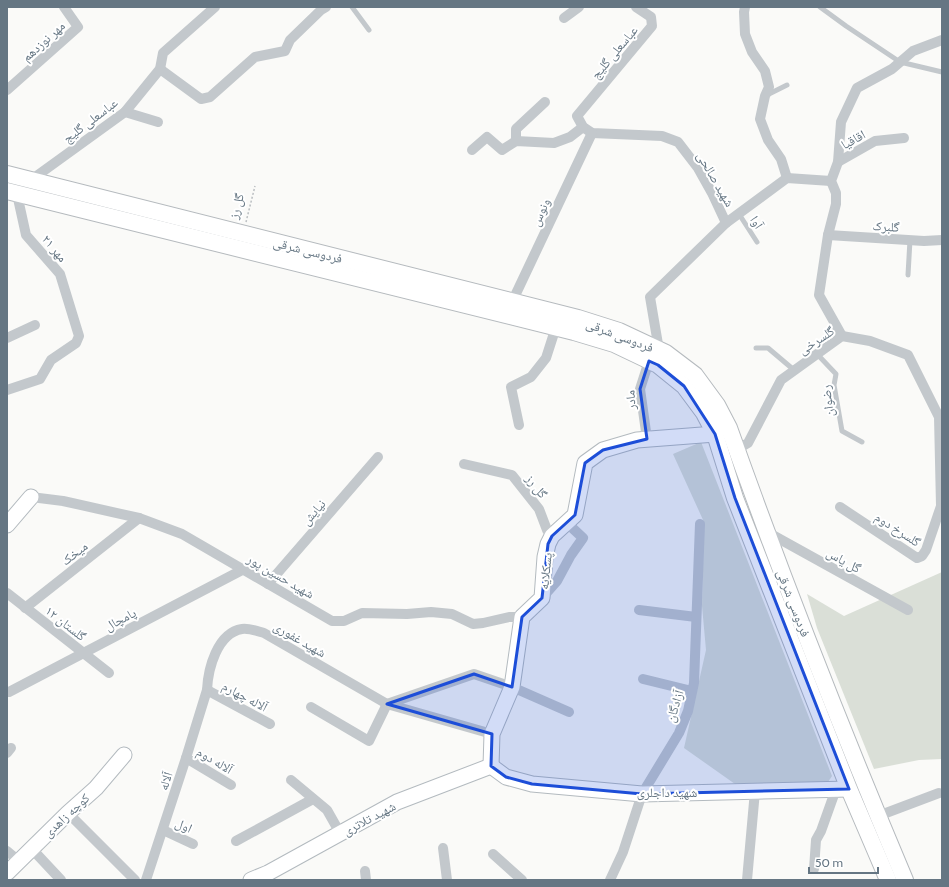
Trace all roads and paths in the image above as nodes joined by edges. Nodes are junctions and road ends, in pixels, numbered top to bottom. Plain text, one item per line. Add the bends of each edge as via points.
1 (64, 7) edge
2 (214, 7) edge
3 (326, 7) edge
4 (352, 7) edge
5 (579, 7) edge
6 (636, 7) edge
7 (745, 7) edge
8 (820, 7) edge
9 (564, 18) dead end
10 (369, 30) dead end
11 (942, 40) edge
12 (900, 62) junction
13 (160, 69) junction
14 (942, 72) edge
15 (787, 85) dead end
16 (7, 90) edge
17 (765, 96) junction
18 (545, 102) dead end
19 (125, 112) junction
20 (158, 122) dead end
21 (587, 130) junction
22 (904, 138) dead end
23 (516, 141) junction
24 (472, 150) dead end
25 (838, 162) junction
26 (7, 174) edge
27 (787, 178) junction
28 (31, 180) junction
29 (831, 181) junction
30 (255, 186) dead end
31 (12, 192) edge
32 (739, 214) junction
33 (726, 223) junction
34 (243, 233) junction
35 (828, 235) junction
36 (910, 240) junction
37 (942, 240) edge
38 (757, 242) dead end
39 (908, 275) dead end
40 (512, 302) junction
41 (35, 324) dead end
42 (556, 327) junction
43 (842, 336) junction
44 (7, 338) edge
45 (756, 348) dead end
46 (817, 354) junction
47 (654, 355) junction
48 (794, 370) junction
49 (7, 390) edge
50 (941, 415) edge
51 (519, 425) dead end
52 (715, 434) junction
53 (647, 439) junction
54 (862, 442) dead end
55 (736, 450) junction
56 (378, 457) dead end
57 (464, 464) dead end
58 (31, 497) joint
59 (840, 507) dead end
60 (139, 518) junction
61 (567, 523) junction
62 (700, 524) dead end
63 (7, 525) edge
64 (767, 532) junction
65 (552, 536) junction
66 (244, 569) junction
67 (268, 584) junction
68 (7, 594) edge
69 (542, 598) junction
70 (25, 608) junction
71 (639, 610) dead end
72 (908, 610) dead end
73 (522, 617) junction
74 (696, 617) junction
75 (83, 653) junction
76 (808, 662) junction
77 (108, 673) dead end
78 (643, 679) dead end
79 (512, 687) junction
80 (207, 690) junction
81 (692, 691) junction
82 (9, 692) dead end
83 (387, 704) junction
84 (311, 707) dead end
85 (569, 712) dead end
86 (270, 724) dead end
87 (492, 734) junction
88 (124, 755) dead end
89 (186, 758) junction
90 (491, 766) junction
91 (291, 780) dead end
92 (231, 785) dead end
93 (842, 789) junction
94 (754, 791) junction
95 (939, 793) dead end
96 (642, 794) junction
97 (313, 799) junction
98 (68, 813) junction
99 (878, 816) junction
100 (162, 830) junction
101 (340, 833) junction
102 (236, 841) dead end
103 (193, 844) dead end
104 (444, 848) dead end
105 (32, 849) junction
106 (7, 852) edge
107 (493, 854) dead end
108 (19, 861) junction
109 (814, 869) dead end
110 (7, 873) edge
111 (61, 880) edge
112 (135, 880) edge
113 (146, 880) edge
114 (251, 880) edge
115 (446, 880) edge
116 (522, 880) edge
117 (610, 880) edge
118 (747, 880) edge
119 (888, 880) edge
120 (905, 880) edge

1 - 16 street, مهر نوزدهم via 78,27
2 - 13 street via 163,53
3 - 13 street via 290,40 285,51 254,57 210,97 201,99
4 - 10 lane
5 - 9 street
6 - 21 street, عباسعلی گلیج via 650,16 652,26 577,116
7 - 17 street via 745,34 752,52 765,71 769,87
8 - 12 lane
11 - 12 street via 913,51
12 - 14 lane
12 - 25 street via 857,88 841,122
13 - 19 street, عباسعلی گلیج
15 - 17 lane
17 - 27 street via 760,119 768,140 781,159
18 - 23 street via 516,129
19 - 20 street
19 - 28 street, عباسعلی گلیج
21 - 23 street via 554,143
21 - 33 street, شهید صالحی via 662,136 678,142 698,168
21 - 40 street, ونوس
22 - 25 street, اقاقیا via 875,141
23 - 24 street via 502,150 487,137
25 - 29 street
26 - 28 main road, فردوسی شرقی
27 - 29 street
27 - 32 street, شهید صالحی
28 - 34 main road, فردوسی شرقی
29 - 35 street via 836,193 836,204
30 - 34 path, گل رز
31 - 42 main road, فردوسی شرقی
31 - 49 street, مهر ۲۱ via 26,235 60,274 79,336 76,343 51,360 40,379
32 - 33 street, شهید صالحی
32 - 38 lane, آوا
33 - 47 street, شهید صالحی via 650,297
34 - 40 main road, فردوسی شرقی
35 - 36 street, گلبرک
35 - 43 street via 819,295
36 - 37 street, گلبرک
36 - 39 lane
40 - 47 main road, فردوسی شرقی via 578,318 619,332
41 - 44 street
42 - 47 main road, فردوسی شرقی
42 - 51 street via 546,358 531,377 511,387
43 - 46 street, گلسرخی
43 - 50 street, گلسرخی via 870,341 908,355
45 - 48 lane via 768,348
46 - 48 street, گلسرخی
46 - 54 lane, رضوان via 836,374 834,385 842,431
47 - 52 main road, فردوسی شرقی via 658,366 684,386 704,413
47 - 53 street, مادر via 640,389
47 - 55 main road, فردوسی شرقی via 666,353 695,375 717,405 729,428
48 - 55 street, گلسرخی via 781,380 748,443
50 - 59 street, گلسرخ دوم via 941,506 922,556 917,558
52 - 53 street, پسکلایه
52 - 76 main road, فردوسی شرقی via 735,498
53 - 61 street, پسکلایه via 603,450 585,463 575,514
55 - 64 main road, فردوسی شرقی
56 - 67 street, نیایش
57 - 65 street, گل رز via 512,475 539,509
58 - 60 street, شهید حسین پور via 63,501
58 - 63 street
60 - 66 street, شهید حسین پور via 182,534
60 - 70 street, میخک
61 - 65 street, پسکلایه
61 - 69 street via 583,538 557,581
62 - 74 street, آزادگان
64 - 72 street, گل یاس
64 - 76 main road, فردوسی شرقی
65 - 69 street, پسکلایه via 545,557
66 - 67 street, شهید حسین پور
66 - 75 street, پامچال
67 - 73 street, شهید حسین پور via 332,621 344,622 362,613 452,614 473,624
68 - 70 street, گلستان ۱۲
69 - 73 street, پسکلایه
70 - 75 street, گلستان ۱۲
71 - 74 street
73 - 79 street
74 - 81 street, آزادگان
75 - 77 street, گلستان ۱۲
75 - 82 street, پامچال
76 - 93 main road, فردوسی شرقی
76 - 99 main road, فردوسی شرقی
78 - 81 street
79 - 83 street via 474,674
79 - 85 street
79 - 87 street
80 - 83 street, شهید غفوری via 211,666 218,648 229,635 243,628 264,633
80 - 86 street, آلاله چهارم
80 - 89 street, آلاله
81 - 96 street, آزادگان via 688,711 679,733
83 - 84 street via 369,741
83 - 87 street, شهید غفوری
87 - 90 street
88 - 98 street, کوچه زاهدی via 96,788
89 - 92 street, آلاله دوم
89 - 100 street, آلاله
90 - 96 street, شهید داجلری via 506,777 532,784
90 - 101 street, شهید تلاتری via 397,802
91 - 97 street
93 - 94 street, شهید داجلری
93 - 109 street via 816,840
93 - 119 main road, فردوسی شرقی
94 - 96 street, شهید داجلری
94 - 118 street
95 - 99 street
96 - 117 street, آزادگان via 623,852
97 - 101 street via 327,810
97 - 102 street
98 - 105 street, کوچه زاهدی
98 - 112 street
99 - 120 main road, فردوسی شرقی
100 - 103 street, اول
100 - 113 street, آلاله
101 - 114 street, شهید تلاتری
104 - 115 street
105 - 108 street, کوچه زاهدی
105 - 111 street
106 - 108 street
107 - 116 street
108 - 110 street, کوچه زاهدی

